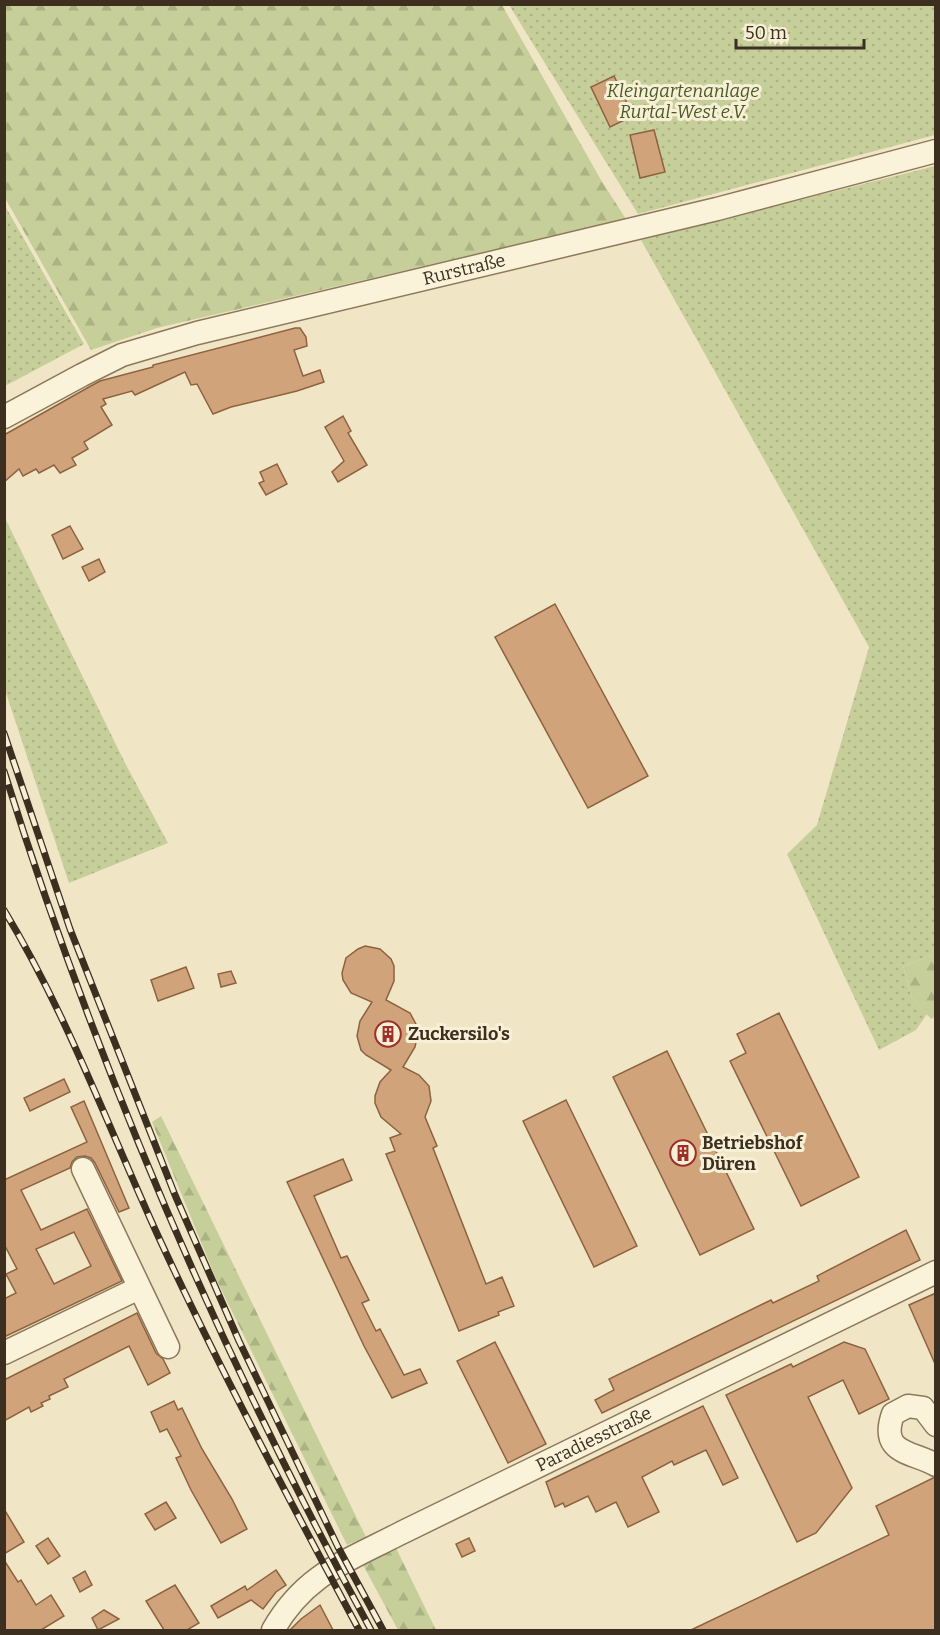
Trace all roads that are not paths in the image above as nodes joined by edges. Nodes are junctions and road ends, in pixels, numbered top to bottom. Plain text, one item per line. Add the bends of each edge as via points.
1 (936, 151) edge
2 (4, 417) edge
3 (83, 1169) dead end
4 (936, 1272) edge
5 (139, 1287) junction
6 (168, 1347) dead end
7 (4, 1353) edge
8 (936, 1425) edge
9 (936, 1465) edge
10 (273, 1630) edge

1 - 2 street, Rurstraße via 717,208 196,333 122,356
3 - 5 street
4 - 10 street, Paradiesstraße via 318,1576 295,1597
5 - 6 street
5 - 7 street
8 - 9 street via 924,1408 908,1406 893,1414 889,1426 891,1442 903,1453

